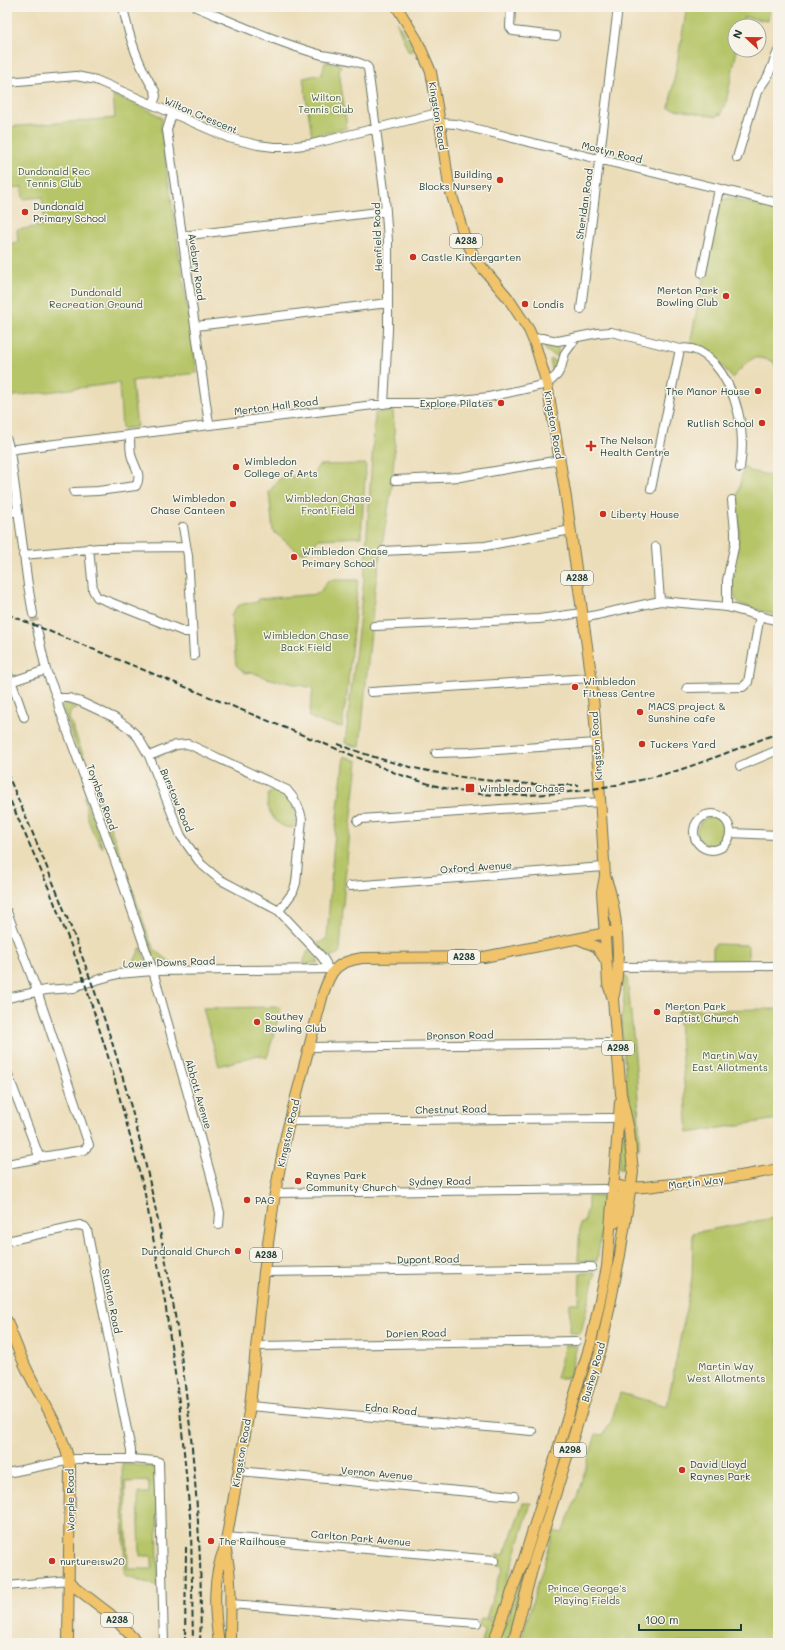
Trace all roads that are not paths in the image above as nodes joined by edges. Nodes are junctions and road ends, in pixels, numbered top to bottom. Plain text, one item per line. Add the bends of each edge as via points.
1 (123, 7) edge
2 (196, 7) edge
3 (397, 7) edge
4 (511, 7) edge
5 (618, 7) edge
6 (556, 36) dead end
7 (778, 51) edge
8 (7, 82) edge
9 (154, 105) junction
10 (438, 113) junction
11 (172, 114) junction
12 (440, 123) junction
13 (377, 128) junction
14 (737, 158) dead end
15 (600, 160) junction
16 (719, 189) junction
17 (778, 204) edge
18 (386, 211) junction
19 (182, 236) junction
20 (702, 273) dead end
21 (388, 303) junction
22 (581, 309) dead end
23 (196, 326) junction
24 (576, 338) junction
25 (534, 339) junction
26 (558, 341) junction
27 (680, 349) junction
28 (565, 353) junction
29 (546, 384) junction
30 (384, 404) junction
31 (209, 424) junction
32 (130, 434) junction
33 (7, 440) edge
34 (9, 451) edge
35 (560, 460) junction
36 (740, 468) dead end
37 (394, 480) dead end
38 (651, 489) dead end
39 (74, 492) dead end
40 (732, 500) dead end
41 (18, 511) junction
42 (7, 513) edge
43 (183, 527) dead end
44 (571, 530) junction
45 (186, 547) junction
46 (656, 547) dead end
47 (89, 548) junction
48 (383, 551) dead end
49 (23, 555) junction
50 (660, 601) junction
51 (727, 607) junction
52 (33, 614) tunnel mouth
53 (760, 615) junction
54 (583, 616) junction
55 (778, 621) edge
56 (374, 626) dead end
57 (37, 629) tunnel mouth
58 (192, 632) junction
59 (194, 656) dead end
60 (46, 670) junction
61 (7, 671) edge
62 (591, 678) junction
63 (13, 681) junction
64 (687, 688) dead end
65 (370, 692) dead end
66 (57, 698) junction
67 (24, 717) dead end
68 (597, 743) junction
69 (778, 750) edge
70 (436, 752) dead end
71 (149, 756) junction
72 (740, 766) dead end
73 (600, 802) junction
74 (358, 820) dead end
75 (730, 833) junction
76 (778, 835) edge
77 (604, 872) junction
78 (350, 886) dead end
79 (279, 911) junction
80 (7, 912) edge
81 (611, 932) junction
82 (578, 939) junction
83 (607, 963) junction
84 (778, 966) edge
85 (618, 967) junction
86 (331, 969) junction
87 (153, 971) junction
88 (37, 992) junction
89 (7, 998) edge
90 (613, 1000) junction
91 (611, 1043) dead end
92 (309, 1047) junction
93 (7, 1072) edge
94 (621, 1094) junction
95 (612, 1118) dead end
96 (290, 1121) junction
97 (39, 1156) junction
98 (7, 1164) edge
99 (778, 1169) edge
100 (609, 1187) junction
101 (629, 1187) junction
102 (275, 1193) junction
103 (219, 1224) dead end
104 (610, 1239) junction
105 (7, 1241) edge
106 (592, 1267) dead end
107 (264, 1272) junction
108 (7, 1321) edge
109 (576, 1341) dead end
110 (257, 1346) junction
111 (250, 1406) junction
112 (532, 1431) dead end
113 (131, 1459) junction
114 (69, 1460) junction
115 (238, 1471) junction
116 (7, 1473) edge
117 (514, 1496) dead end
118 (226, 1542) junction
119 (495, 1560) dead end
120 (69, 1580) junction
121 (7, 1586) edge
122 (216, 1586) junction
123 (230, 1588) junction
124 (93, 1600) junction
125 (231, 1606) junction
126 (215, 1613) junction
127 (68, 1614) junction
128 (477, 1623) dead end
129 (68, 1643) edge
130 (138, 1643) edge
131 (164, 1643) edge
132 (219, 1643) edge
133 (230, 1643) edge
134 (494, 1643) edge
135 (513, 1643) edge

1 - 9 street, Wilton Crescent via 137,59 155,91
2 - 13 street, Henfield Road via 293,46 365,64 369,71
3 - 10 main road, Kingston Road / A238 via 426,58
4 - 6 street via 510,27 513,31
5 - 15 street, Sheridan Road
7 - 14 street via 768,76 757,92
8 - 9 street via 85,77
9 - 11 street, Wilton Crescent
10 - 12 main road, Kingston Road / A238
10 - 13 street, Wilton Crescent
11 - 13 street, Wilton Crescent via 229,138 274,147 312,144
11 - 19 street, Avebury Road via 166,130
12 - 15 street, Mostyn Road via 456,124
12 - 25 main road, Kingston Road / A238 via 449,186 458,222 469,248 508,298
13 - 18 street, Henfield Road
15 - 16 street, Mostyn Road
15 - 22 street, Sheridan Road
16 - 17 street, Mostyn Road
16 - 20 street
18 - 19 street
18 - 21 street, Henfield Road
19 - 23 street, Avebury Road
21 - 23 street
21 - 30 street, Henfield Road
23 - 31 street, Avebury Road
24 - 26 street
24 - 27 street via 605,332
24 - 28 street
25 - 26 street
25 - 29 main road, Kingston Road / A238
26 - 28 street
27 - 36 street via 702,352 716,366 730,388 736,402 742,432
27 - 38 street
28 - 29 street via 557,375
29 - 30 street, Merton Hall Road via 489,397 434,403
29 - 35 main road, Kingston Road / A238
30 - 31 street, Merton Hall Road
31 - 32 street, Merton Hall Road
32 - 34 street, Merton Hall Road
32 - 39 street via 131,456 138,469 136,486
33 - 34 street
34 - 41 street
35 - 37 street via 460,477
35 - 44 main road, Kingston Road / A238
40 - 51 street via 735,537 727,580
41 - 42 street
41 - 49 street
43 - 45 street
44 - 48 street via 474,547
44 - 54 main road, Kingston Road / A238
45 - 47 street
45 - 58 street
46 - 50 street
47 - 49 street
47 - 58 street via 93,590 97,597 185,632
49 - 52 street
50 - 51 street
50 - 54 street
51 - 53 street
53 - 55 street
53 - 64 street via 748,682 745,686
54 - 56 street
54 - 62 main road, Kingston Road / A238
57 - 60 street, Toynbee Road
58 - 59 street
60 - 63 street
60 - 66 street, Toynbee Road
61 - 63 street via 10,680
62 - 65 street
62 - 68 main road, Kingston Road / A238
63 - 67 street
66 - 71 street, Burstow Road via 81,702 122,722 138,737
66 - 87 street, Toynbee Road
68 - 70 street
68 - 73 main road, Kingston Road / A238
69 - 72 street
71 - 79 street, Burstow Road via 180,836 202,864 219,879
71 - 79 street via 176,745 188,744 287,790 293,796 302,819 296,883 293,892
73 - 74 street
73 - 77 main road, Kingston Road / A238
75 - 75 street via 725,845 720,849 708,850 697,844 693,832 697,821 712,814 727,822
75 - 76 street
77 - 78 street, Oxford Avenue
77 - 81 main road, Kingston Road / A238 via 610,890
79 - 86 street, Burstow Road
80 - 88 street
81 - 82 main road, A238
81 - 83 main road, Bushey Road / A298
81 - 85 main road, Bushey Road / A298
82 - 83 main road via 597,947
82 - 86 main road, A238 via 484,957 362,958 348,960
83 - 90 main road, Bushey Road / A298 via 608,984
84 - 85 street
85 - 90 main road, Bushey Road / A298
86 - 87 street, Lower Downs Road
86 - 92 main road, Kingston Road / A238
87 - 88 street, Lower Downs Road via 118,974 74,988
87 - 103 street, Abbott Avenue via 200,1135 220,1213
88 - 89 street, Lower Downs Road
88 - 97 street via 88,1143 84,1150
90 - 94 main road, Bushey Road / A298
91 - 92 street, Bronson Road
92 - 96 main road, Kingston Road / A238
93 - 97 street
94 - 100 main road, Bushey Road / A298
94 - 101 main road, Bushey Road / A298 via 632,1154 633,1172
95 - 96 street, Chestnut Road
96 - 102 main road, Kingston Road / A238
97 - 98 street
99 - 101 main road, Martin Way via 694,1183
100 - 101 main road, Martin Way
100 - 102 street, Sydney Road
100 - 104 main road, Bushey Road / A298
101 - 104 main road, Bushey Road via 623,1193
101 - 135 main road, Bushey Road / A298 via 620,1255 601,1349 534,1562
102 - 107 main road, Kingston Road / A238
104 - 134 main road, Bushey Road / A298 via 607,1267 591,1342 524,1559
105 - 113 street, Stanton Road via 80,1225 87,1230
106 - 107 street, Dupont Road
107 - 110 main road, Kingston Road / A238
108 - 114 main road, Worple Road
109 - 110 street, Dorien Road
110 - 111 main road, Kingston Road / A238
111 - 112 street, Edna Road
111 - 115 main road, Kingston Road / A238
113 - 114 street
113 - 131 street via 159,1462
114 - 116 street
114 - 120 main road, Worple Road
115 - 117 street, Vernon Avenue
115 - 118 main road, Kingston Road / A238
118 - 119 street, Carlton Park Avenue
118 - 122 main road, Kingston Road / A238 via 220,1559
118 - 123 main road, Kingston Road / A238
120 - 121 street
120 - 124 main road
120 - 127 main road, Worple Road
122 - 123 main road via 219,1584
122 - 126 main road, Kingston Road / A238
123 - 125 main road, Kingston Road / A238
124 - 127 main road via 83,1598 76,1601
124 - 130 main road, A238
125 - 126 main road via 228,1612
125 - 128 street
125 - 133 main road, A238
126 - 132 main road, A238
127 - 129 main road, Worple Road

